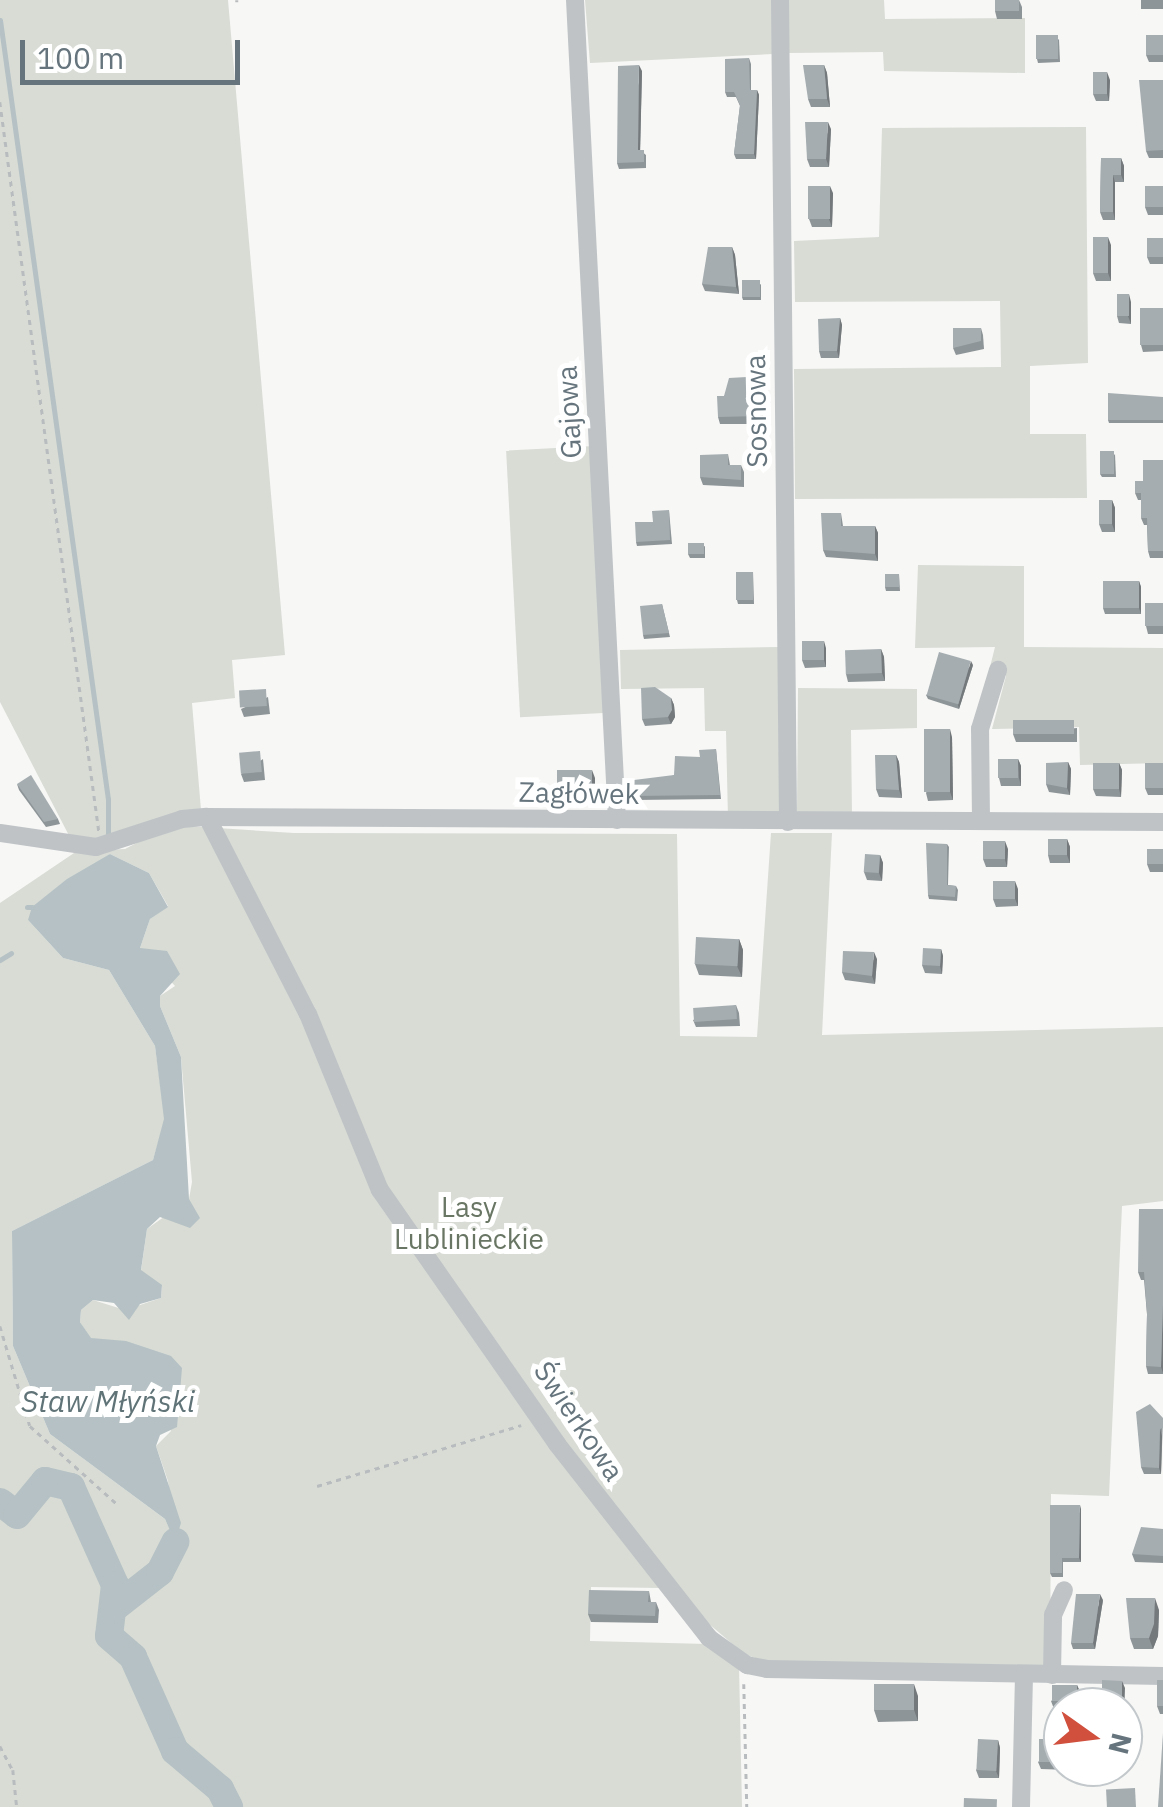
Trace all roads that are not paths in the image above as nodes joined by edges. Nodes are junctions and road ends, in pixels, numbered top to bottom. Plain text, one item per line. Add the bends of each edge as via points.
1 (575, 0) edge
2 (780, 0) edge
3 (998, 670) dead end
4 (207, 817) junction
5 (617, 820) junction
6 (788, 822) junction
7 (982, 822) junction
8 (1163, 822) edge
9 (0, 833) edge
10 (1064, 1590) dead end
11 (1052, 1675) junction
12 (1024, 1676) junction
13 (1163, 1676) edge
14 (1021, 1807) edge

1 - 5 street, Gajowa
2 - 6 street, Sosnowa
3 - 7 street via 980,729
4 - 5 street, Zagłówek
4 - 9 street, Zagłówek via 96,847
4 - 12 street, Świerkowa via 308,1014 380,1190 680,1608 747,1665
5 - 6 street, Zagłówek
6 - 7 street, Zagłówek
7 - 8 street, Zagłówek
10 - 11 street via 1053,1614
11 - 12 street
11 - 13 street
12 - 14 street

